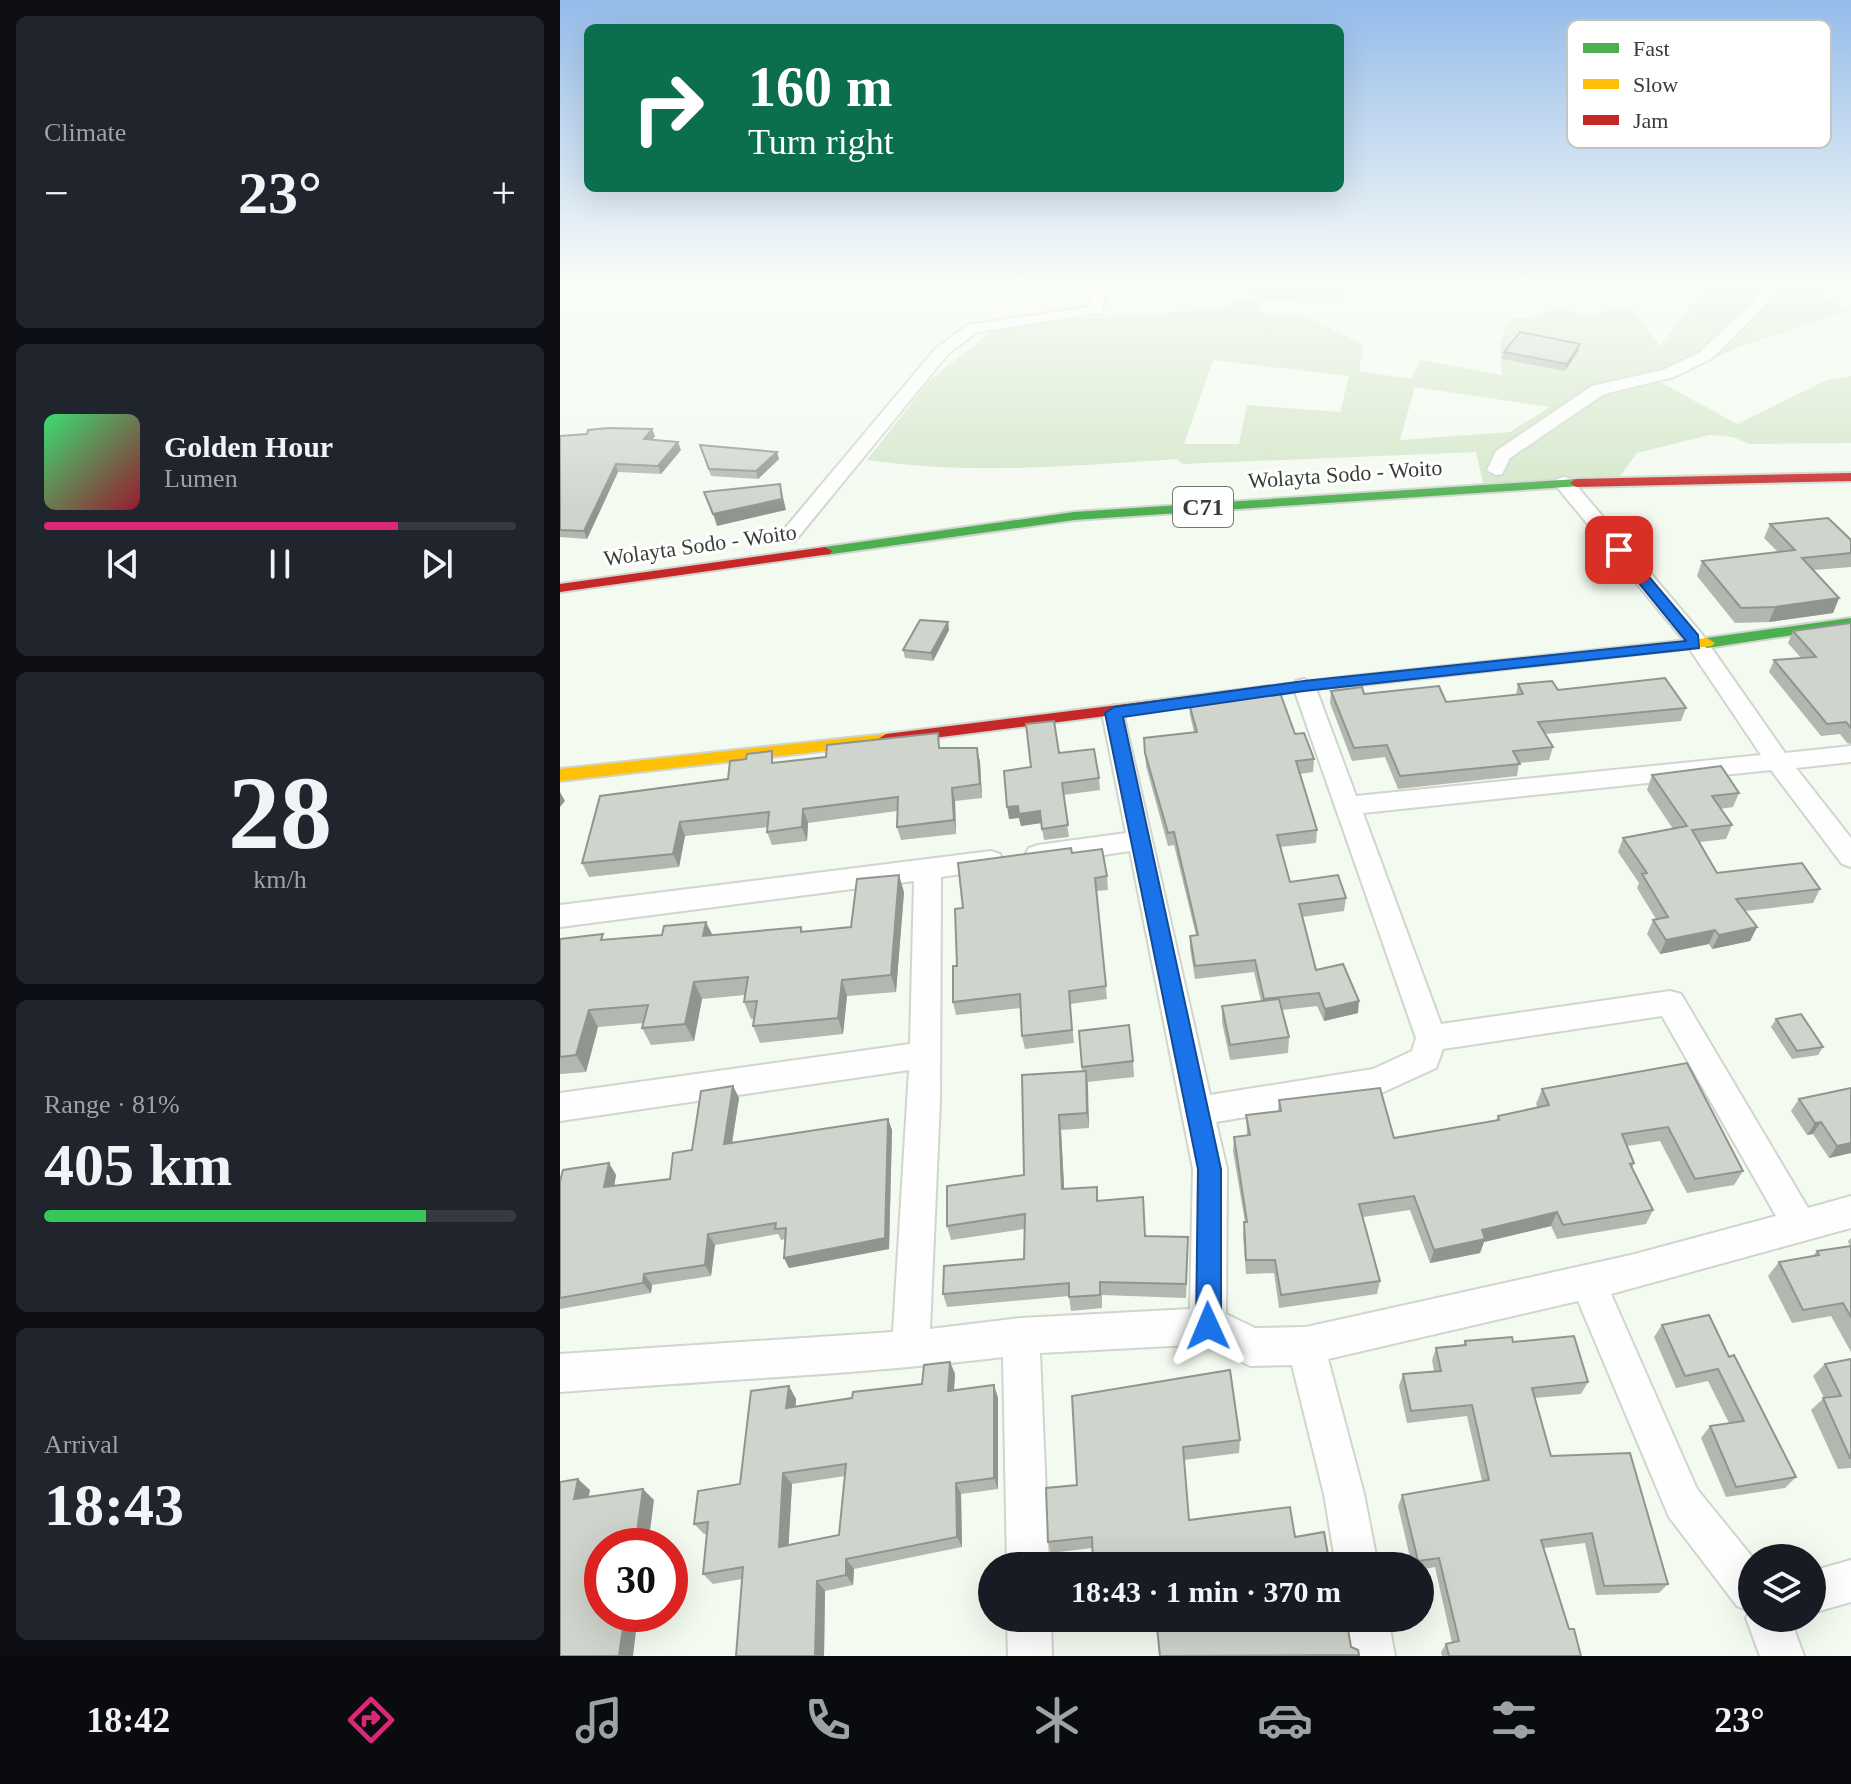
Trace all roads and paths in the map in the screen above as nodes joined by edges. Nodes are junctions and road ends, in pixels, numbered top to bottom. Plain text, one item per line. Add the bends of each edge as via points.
1 (937, 357) edge
2 (1644, 357) edge
3 (1702, 357) edge
4 (1621, 384) junction
5 (1851, 460) edge
6 (1496, 470) junction
7 (1851, 477) edge
8 (1564, 483) junction
9 (788, 537) junction
10 (742, 543) dead end
11 (560, 588) edge
12 (1851, 622) edge
13 (1694, 645) junction
14 (1304, 686) junction
15 (1114, 713) junction
16 (1851, 754) edge
17 (1779, 763) junction
18 (560, 775) edge
19 (1345, 806) junction
20 (1141, 840) junction
21 (1851, 857) edge
22 (928, 870) junction
23 (560, 916) edge
24 (1431, 1038) junction
25 (925, 1055) junction
26 (560, 1107) edge
27 (1196, 1111) junction
28 (1851, 1212) edge
29 (1800, 1226) junction
30 (1588, 1282) junction
31 (1208, 1326) junction
32 (1021, 1336) junction
33 (1306, 1346) junction
34 (910, 1350) junction
35 (560, 1373) edge
36 (1028, 1552) edge
37 (1354, 1552) edge
38 (1738, 1573) edge
39 (1851, 1581) edge
40 (1826, 1588) edge
41 (1029, 1632) edge
42 (1369, 1632) edge
43 (1773, 1632) edge
44 (1030, 1656) edge
45 (1373, 1656) edge
46 (1782, 1656) edge

1 - 9 street
2 - 4 path
3 - 4 street via 1668,374
4 - 6 street via 1598,390 1555,418 1502,455
5 - 6 main road, Wolayta Sodo - Woito / C71
6 - 9 main road, Wolayta Sodo - Woito / C71 via 1068,503
7 - 8 main road, Wolayta Sodo - Woito / C71
8 - 11 main road, Wolayta Sodo - Woito / C71 via 1074,516
8 - 13 street
9 - 10 main road, Wolayta Sodo - Woito / C71
12 - 13 main road
13 - 14 main road
13 - 17 street
14 - 15 main road
14 - 19 street
15 - 18 main road
15 - 20 street
16 - 17 street
17 - 19 street
17 - 21 street
19 - 24 street
20 - 22 street
20 - 27 street
22 - 23 street
22 - 25 street
24 - 27 street via 1425,1059 1377,1082
24 - 29 street via 1670,1003
25 - 26 street
25 - 34 street
27 - 31 street via 1210,1169
28 - 29 street
29 - 30 street
30 - 33 street
30 - 38 street via 1683,1503
31 - 32 street
31 - 33 street via 1250,1347
32 - 34 street
32 - 36 street
33 - 37 street
34 - 35 street
39 - 40 street
41 - 44 street
42 - 45 street
43 - 46 street

